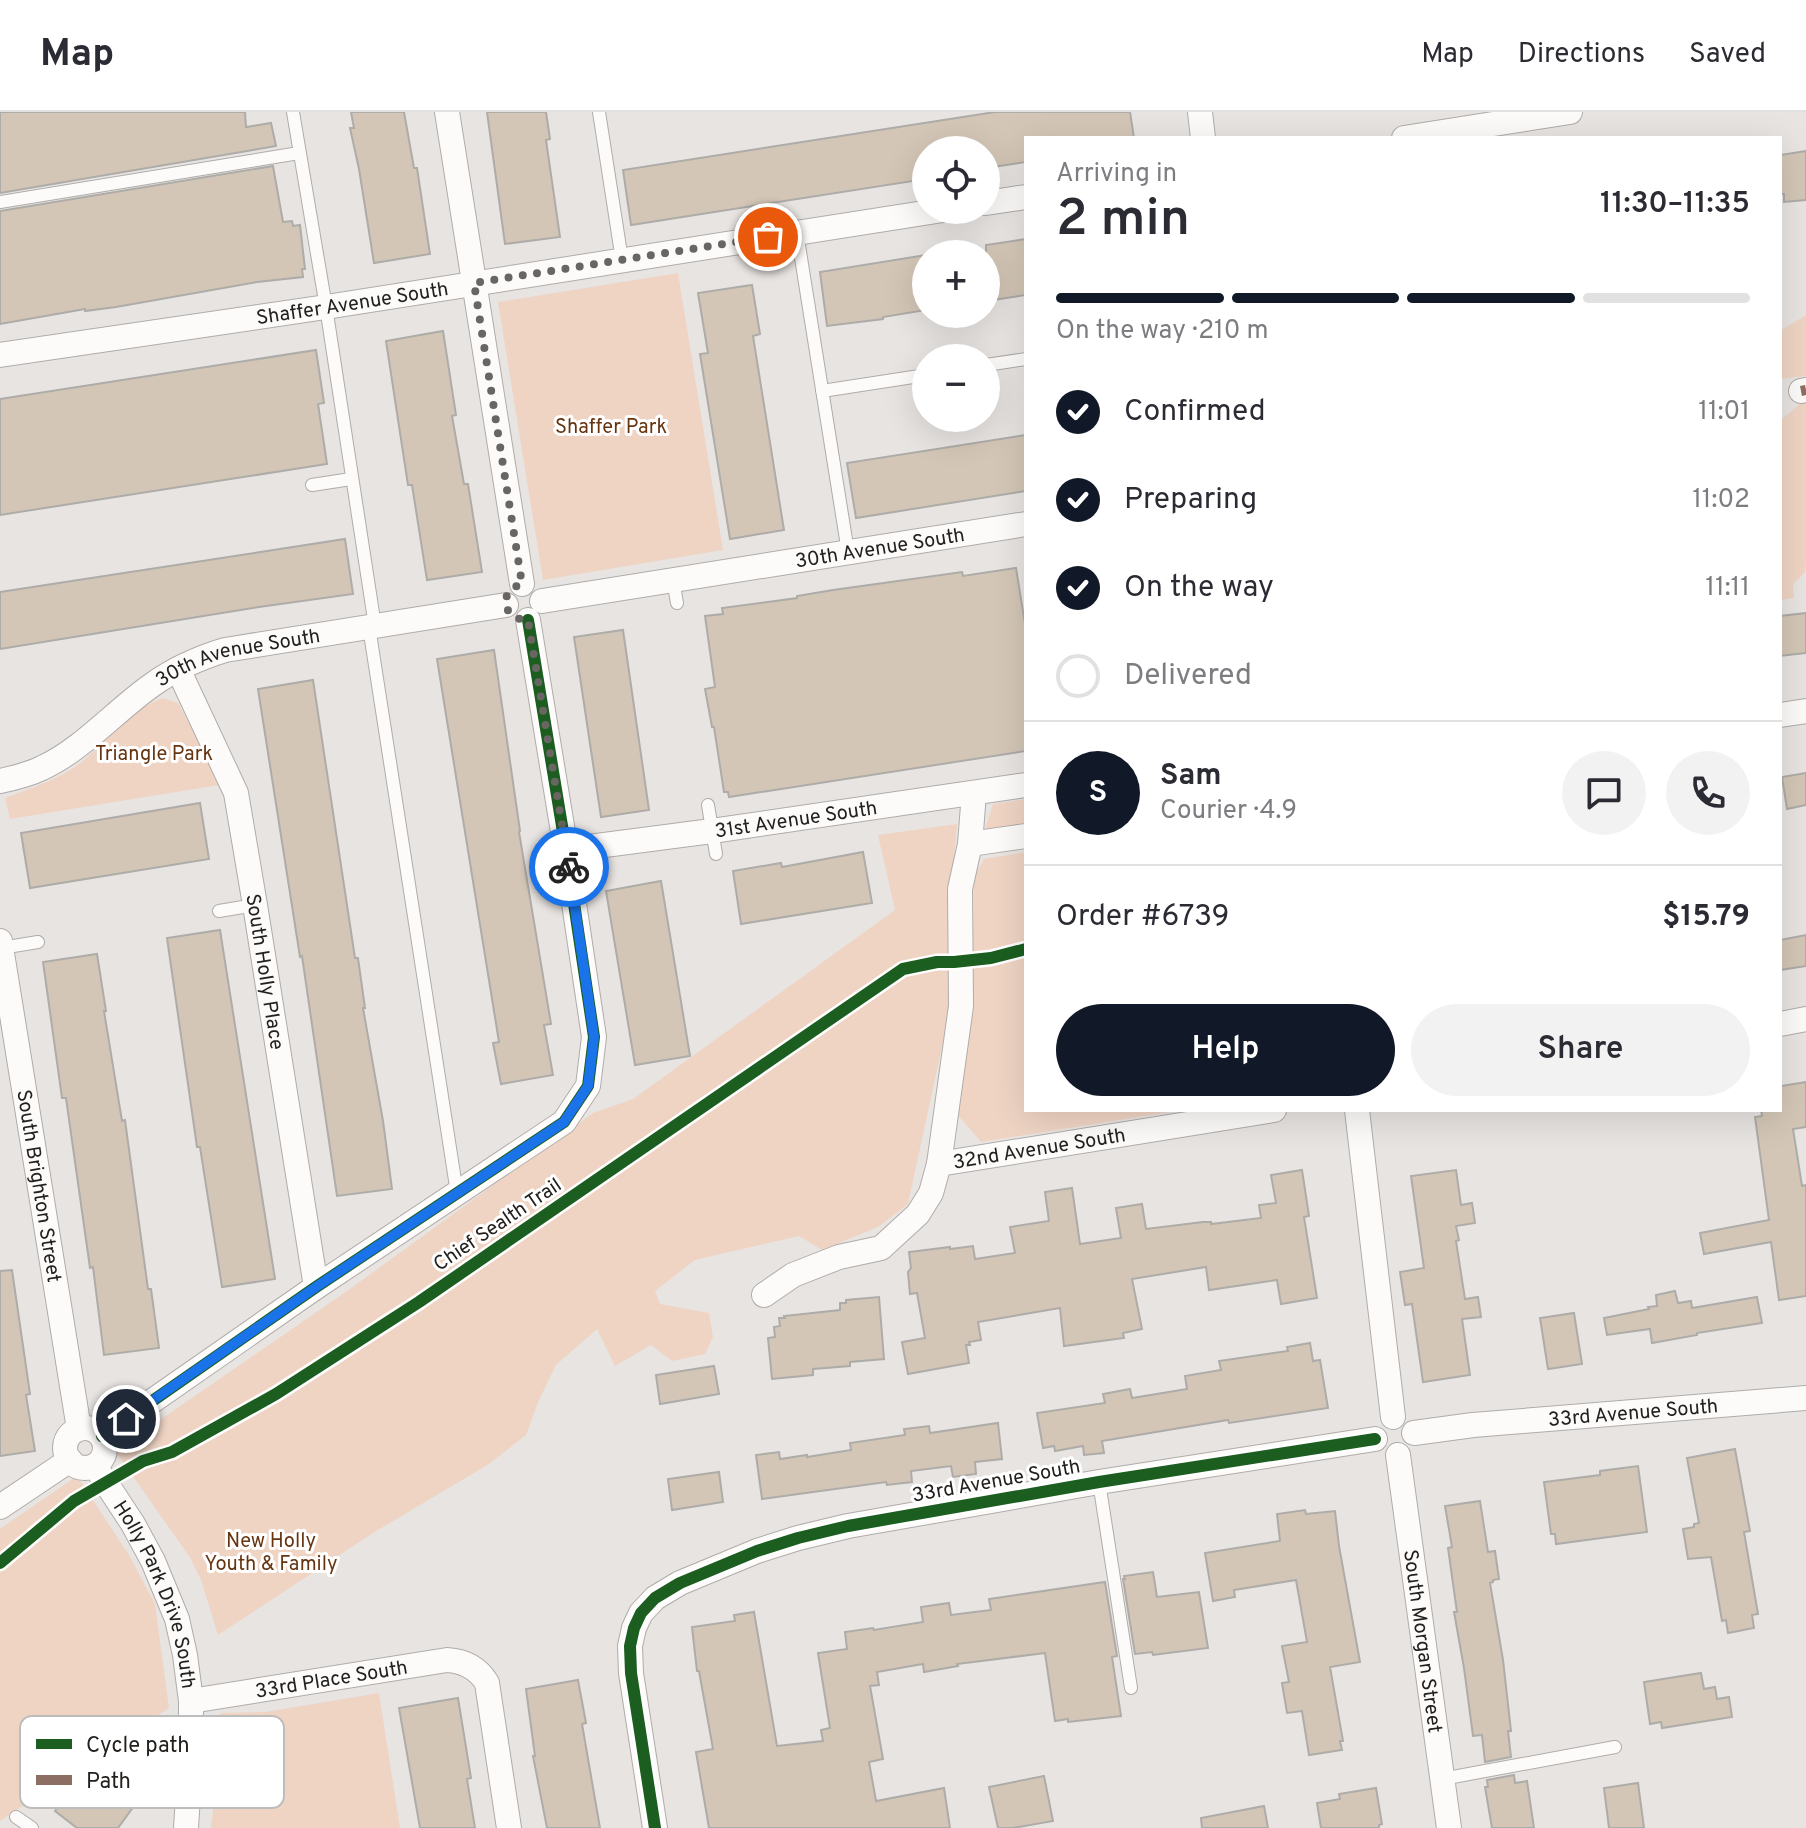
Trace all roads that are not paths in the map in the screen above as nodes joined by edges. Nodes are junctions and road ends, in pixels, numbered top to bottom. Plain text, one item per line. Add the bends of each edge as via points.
1 (293, 112) edge
2 (447, 112) edge
3 (599, 112) edge
4 (1200, 112) edge
5 (1570, 112) edge
6 (1203, 136) edge
7 (1417, 136) edge
8 (299, 153) junction
9 (1024, 197) edge
10 (1000, 201) edge
11 (0, 202) edge
12 (912, 215) edge
13 (797, 233) junction
14 (622, 260) junction
15 (474, 283) junction
16 (326, 307) junction
17 (0, 355) edge
18 (1024, 359) edge
19 (1000, 363) edge
20 (912, 377) edge
21 (822, 391) junction
22 (351, 479) junction
23 (312, 485) dead end
24 (1024, 524) edge
25 (848, 552) junction
26 (522, 584) junction
27 (506, 605) junction
28 (535, 610) junction
29 (372, 626) junction
30 (178, 669) junction
31 (1806, 711) edge
32 (1782, 715) edge
33 (0, 781) edge
34 (1024, 785) edge
35 (974, 793) junction
36 (708, 805) dead end
37 (1024, 836) edge
38 (714, 842) junction
39 (970, 844) junction
40 (566, 850) junction
41 (255, 905) junction
42 (219, 911) dead end
43 (0, 941) edge
44 (38, 942) dead end
45 (1, 948) edge
46 (1806, 1019) edge
47 (1782, 1024) edge
48 (1262, 1112) edge
49 (1357, 1112) edge
50 (939, 1164) junction
51 (457, 1193) junction
52 (316, 1287) junction
53 (764, 1295) dead end
54 (1806, 1398) edge
55 (1393, 1417) junction
56 (90, 1432) junction
57 (1414, 1433) junction
58 (1375, 1439) junction
59 (1398, 1455) junction
60 (70, 1460) junction
61 (95, 1466) junction
62 (1099, 1482) junction
63 (0, 1507) edge
64 (1131, 1688) dead end
65 (191, 1701) junction
66 (191, 1716) edge
67 (1615, 1747) dead end
68 (1442, 1779) junction
69 (188, 1808) edge
70 (16, 1817) dead end
71 (32, 1828) edge
72 (186, 1828) edge
73 (509, 1828) edge
74 (655, 1828) edge
75 (1449, 1828) edge

1 - 8 lane
2 - 15 street
3 - 14 lane
4 - 6 street
5 - 7 street
8 - 11 lane
8 - 16 lane
9 - 10 street
12 - 13 street, Shaffer Avenue South
13 - 14 street, Shaffer Avenue South
13 - 21 lane
14 - 15 street, Shaffer Avenue South
15 - 16 street, Shaffer Avenue South
15 - 26 street
16 - 17 street, Shaffer Avenue South
16 - 22 lane
18 - 19 lane
20 - 21 lane
21 - 25 lane
22 - 23 lane
22 - 29 lane
24 - 25 street, 30th Avenue South
25 - 28 street, 30th Avenue South via 675,592
26 - 27 street via 509,591
26 - 28 street via 536,588
27 - 28 street via 519,620
27 - 29 street, 30th Avenue South
28 - 40 street
29 - 30 street, 30th Avenue South via 225,650
29 - 51 lane
30 - 33 street, 30th Avenue South via 63,757
30 - 41 street, South Holly Place via 236,793
31 - 32 street
34 - 35 street, 31st Avenue South
35 - 38 street, 31st Avenue South
35 - 39 street
36 - 38 lane
37 - 39 street
38 - 40 street, 31st Avenue South
39 - 50 street via 960,889 961,1006
40 - 51 street via 594,1037 588,1086 564,1122
41 - 42 lane
41 - 52 street, South Holly Place
43 - 45 street, South Brighton Street
44 - 45 lane
45 - 56 street, South Brighton Street
46 - 47 street
48 - 50 street, 32nd Avenue South
49 - 55 street
50 - 53 street, 32nd Avenue South via 918,1214 881,1248 793,1275
51 - 52 street
52 - 56 street
54 - 57 street, 33rd Avenue South
55 - 57 street via 1403,1418
55 - 58 street via 1379,1423
56 - 60 street via 68,1436
56 - 61 street via 106,1449
57 - 59 street via 1411,1446
58 - 59 street via 1382,1452
58 - 62 street, 33rd Avenue South
59 - 68 street, South Morgan Street
60 - 61 street via 81,1467
60 - 63 street
61 - 65 street, Holly Park Drive South via 133,1524 164,1586 177,1619
62 - 64 lane
62 - 74 street, 33rd Avenue South via 798,1538 680,1583 655,1598 641,1613 630,1646
65 - 66 street, Holly Park Drive South
65 - 73 street, 33rd Place South via 447,1660 471,1666 487,1683
67 - 68 lane
68 - 75 street, South Morgan Street
69 - 72 street, Holly Park Drive South
70 - 71 lane

